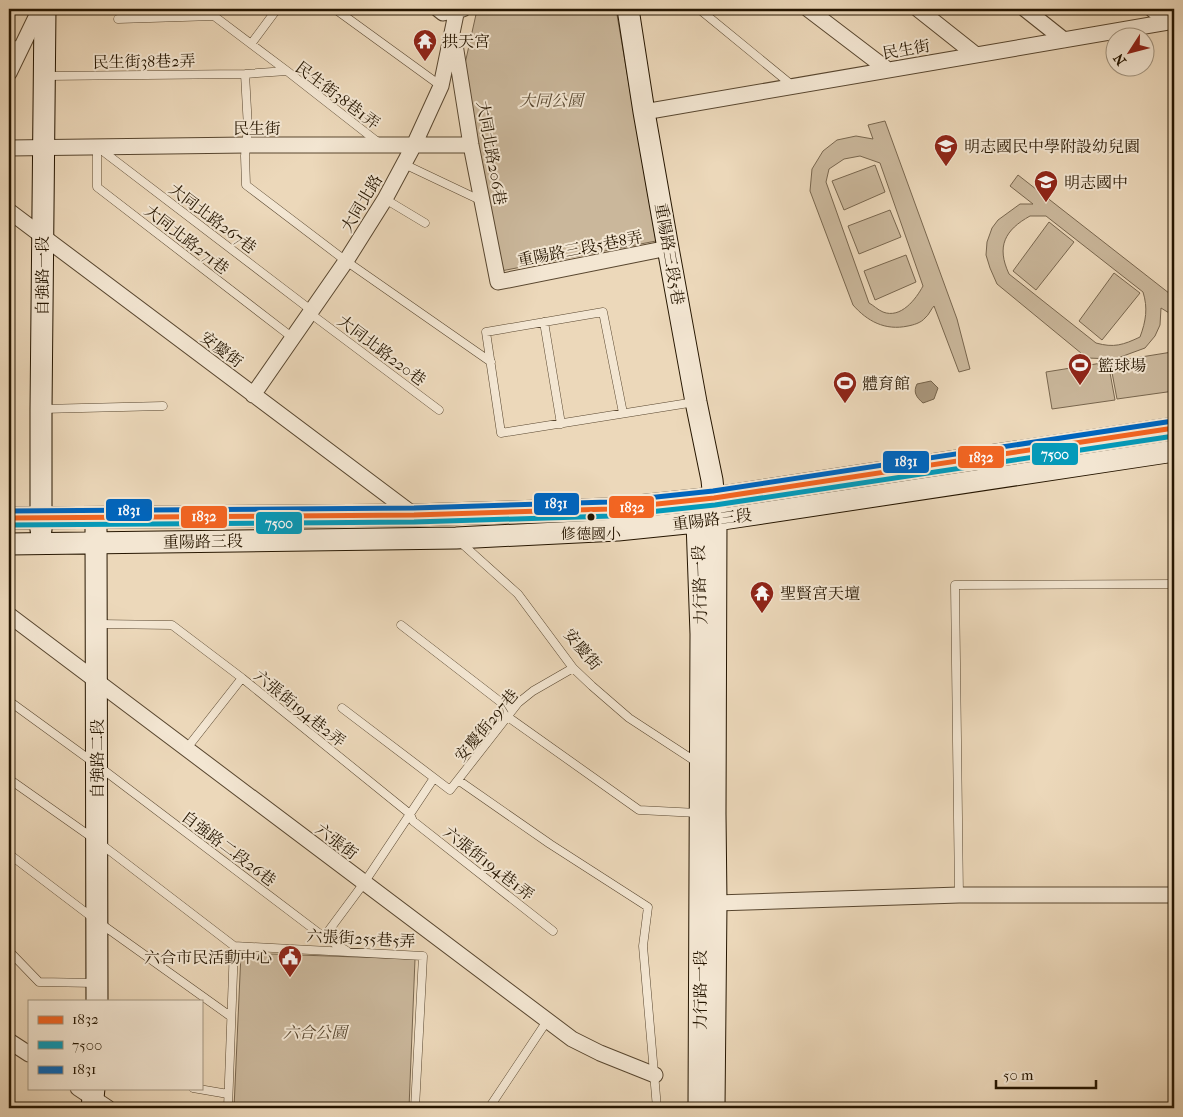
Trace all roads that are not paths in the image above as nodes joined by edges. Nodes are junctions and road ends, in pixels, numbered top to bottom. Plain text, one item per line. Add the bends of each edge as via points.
1 (40, 9) edge
2 (45, 9) edge
3 (206, 9) edge
4 (277, 9) edge
5 (335, 9) edge
6 (438, 9) edge
7 (459, 9) edge
8 (628, 9) edge
9 (699, 9) edge
10 (808, 9) edge
11 (918, 9) edge
12 (1025, 9) edge
13 (1152, 9) edge
14 (214, 16) junction
15 (118, 19) dead end
16 (1172, 21) edge
17 (452, 30) junction
18 (1064, 40) junction
19 (251, 44) junction
20 (14, 46) edge
21 (976, 55) junction
22 (888, 70) junction
23 (287, 71) junction
24 (9, 73) edge
25 (245, 74) junction
26 (44, 76) junction
27 (441, 86) junction
28 (793, 86) junction
29 (644, 112) junction
30 (247, 145) junction
31 (414, 145) junction
32 (472, 145) junction
33 (97, 146) junction
34 (382, 146) junction
35 (9, 148) edge
36 (43, 148) junction
37 (404, 164) junction
38 (385, 199) junction
39 (482, 202) junction
40 (9, 211) edge
41 (425, 223) dead end
42 (42, 236) junction
43 (668, 248) junction
44 (346, 261) junction
45 (498, 282) joint
46 (311, 312) junction
47 (544, 322) junction
48 (293, 338) junction
49 (491, 362) junction
50 (253, 395) junction
51 (696, 402) junction
52 (163, 406) dead end
53 (41, 409) junction
54 (439, 410) dead end
55 (623, 414) junction
56 (561, 424) junction
57 (1174, 428) edge
58 (1174, 451) edge
59 (714, 498) junction
60 (414, 515) junction
61 (41, 517) junction
62 (95, 517) junction
63 (9, 518) edge
64 (706, 521) junction
65 (456, 538) junction
66 (96, 542) junction
67 (42, 543) junction
68 (9, 544) edge
69 (1174, 584) edge
70 (9, 615) edge
71 (97, 624) junction
72 (401, 625) dead end
73 (573, 668) junction
74 (242, 678) junction
75 (97, 680) junction
76 (9, 701) edge
77 (342, 708) dead end
78 (508, 717) junction
79 (187, 748) junction
80 (700, 764) junction
81 (97, 765) junction
82 (434, 778) junction
83 (9, 779) edge
84 (458, 780) junction
85 (410, 814) junction
86 (707, 814) junction
87 (97, 841) junction
88 (9, 854) edge
89 (364, 883) junction
90 (959, 895) junction
91 (1174, 895) edge
92 (716, 902) junction
93 (97, 921) junction
94 (553, 931) dead end
95 (324, 937) junction
96 (234, 946) junction
97 (9, 951) edge
98 (347, 951) junction
99 (97, 992) edge
100 (230, 1016) junction
101 (547, 1021) junction
102 (9, 1041) edge
103 (28, 1053) edge
104 (655, 1075) junction
105 (202, 1090) edge
106 (228, 1094) junction
107 (228, 1108) edge
108 (415, 1108) edge
109 (489, 1108) edge
110 (657, 1108) edge
111 (699, 1108) edge
112 (714, 1108) edge

1 - 20 street
2 - 26 street, 自強路一段
3 - 14 lane
4 - 19 lane
5 - 27 lane
6 - 7 street via 443,13
7 - 17 street, 大同北路
8 - 29 street, 重陽路三段5巷
9 - 28 lane
10 - 22 street
11 - 21 street
12 - 18 street
13 - 16 street
14 - 15 lane
14 - 19 lane
16 - 18 street, 民生街
17 - 27 street, 大同北路
17 - 32 street, 大同北路206巷
18 - 21 street, 民生街
19 - 23 lane
20 - 24 street
21 - 22 street, 民生街
22 - 28 street, 民生街
23 - 25 lane, 民生街38巷1弄
23 - 34 lane, 民生街38巷1弄
25 - 26 lane, 民生街38巷2弄
25 - 30 lane
26 - 36 street, 自強路一段
27 - 31 street, 大同北路
28 - 29 street, 民生街
29 - 43 street, 重陽路三段5巷
30 - 33 street, 民生街
30 - 34 street, 民生街
30 - 44 lane via 246,185
31 - 32 street, 民生街
31 - 34 street, 民生街
31 - 37 street, 大同北路
32 - 39 street, 大同北路206巷
33 - 36 street, 民生街
33 - 46 lane, 大同北路267巷
33 - 48 lane, 大同北路271巷 via 97,187
35 - 36 street, 民生街
36 - 42 street, 自強路一段
37 - 38 street, 大同北路
37 - 39 lane
38 - 41 lane
38 - 44 street, 大同北路
39 - 45 street, 大同北路206巷
40 - 42 street, 安慶街
42 - 50 street, 安慶街
42 - 53 street, 自強路一段
43 - 45 street, 重陽路三段5巷8弄
43 - 51 street, 重陽路三段5巷
44 - 46 street, 大同北路
44 - 49 lane
46 - 48 street, 大同北路
46 - 54 lane, 大同北路220巷
47 - 49 lane via 486,332
47 - 55 lane via 603,312
47 - 56 lane
48 - 50 street, 大同北路
49 - 56 lane via 502,434
50 - 60 street, 安慶街
51 - 55 lane
51 - 59 street, 重陽路三段5巷
52 - 53 lane
53 - 61 street, 自強路一段
55 - 56 lane
57 - 59 street, 重陽路三段
58 - 64 street, 重陽路三段
59 - 60 street, 重陽路三段 via 610,509
59 - 64 street, 力行路一段
60 - 62 street, 重陽路三段
61 - 62 street, 重陽路三段
61 - 63 street, 重陽路三段
61 - 67 street, 自強路一段
62 - 66 street, 自強路二段
64 - 65 street, 重陽路三段 via 618,530
64 - 80 street, 力行路一段
64 - 86 street, 力行路一段
65 - 66 street, 重陽路三段
65 - 73 lane, 安慶街 via 518,594
66 - 67 street, 重陽路三段
66 - 71 street, 自強路二段
67 - 68 street, 重陽路三段
69 - 90 lane via 955,585
70 - 75 street, 六張街
71 - 74 lane, 六張街194巷2弄 via 172,625
71 - 75 street, 自強路二段
72 - 78 lane via 507,707
73 - 78 lane, 安慶街297巷 via 533,691
73 - 80 lane, 安慶街 via 630,718
74 - 79 lane
74 - 85 lane, 六張街194巷2弄
75 - 79 street, 六張街
75 - 81 street, 自強路二段
76 - 81 lane, 自強路二段26巷
77 - 82 lane
78 - 84 lane, 安慶街297巷
78 - 86 lane via 639,810
79 - 89 street, 六張街
80 - 86 street, 力行路一段
81 - 87 street, 自強路二段
81 - 95 lane, 自強路二段26巷
82 - 84 lane, 安慶街297巷 via 450,790
82 - 85 lane
83 - 87 lane
84 - 104 lane via 648,907 643,946
85 - 89 lane
85 - 94 lane, 六張街194巷1弄 via 413,821
86 - 92 street, 力行路一段
86 - 111 street, 力行路一段
87 - 93 street, 自強路二段
87 - 96 lane
88 - 93 lane
89 - 95 lane
89 - 101 street, 六張街
90 - 91 street
90 - 92 street
92 - 112 street, 力行路一段
93 - 99 street, 自強路二段
93 - 100 lane
95 - 98 lane, 自強路二段26巷
96 - 98 lane, 六張街255巷5弄
96 - 100 lane
97 - 99 lane via 39,982
98 - 108 lane, 六張街255巷5弄 via 423,956
100 - 106 lane
101 - 104 street, 六張街 via 600,1054
101 - 109 lane
102 - 103 street
104 - 110 lane
105 - 106 lane
106 - 107 lane

